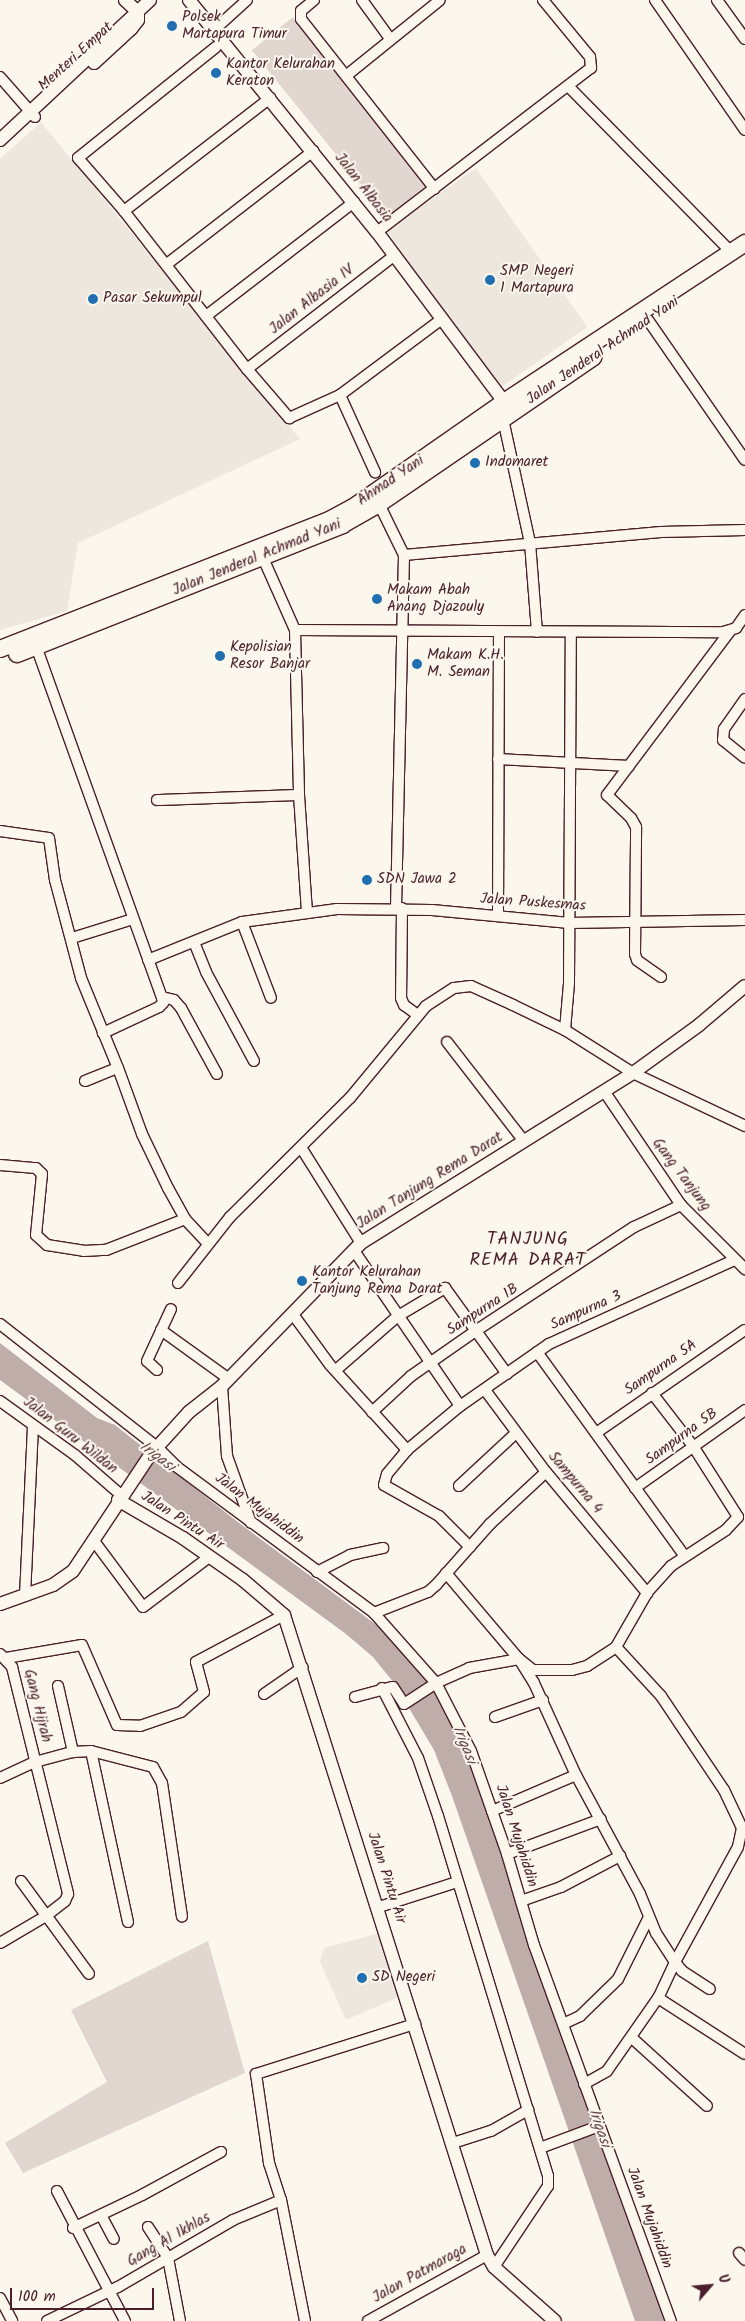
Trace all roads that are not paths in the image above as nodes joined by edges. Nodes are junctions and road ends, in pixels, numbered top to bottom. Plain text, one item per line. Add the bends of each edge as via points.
1 (125, 0) edge
2 (150, 0) edge
3 (189, 0) edge
4 (247, 0) edge
5 (314, 0) edge
6 (362, 0) edge
7 (440, 0) edge
8 (543, 0) edge
9 (655, 0) edge
10 (717, 0) edge
11 (138, 12) junction
12 (215, 29) junction
13 (745, 39) edge
14 (391, 40) junction
15 (216, 47) dead end
16 (347, 75) junction
17 (0, 77) edge
18 (569, 87) junction
19 (270, 98) junction
20 (32, 115) junction
21 (745, 130) edge
22 (0, 140) edge
23 (0, 149) edge
24 (313, 151) junction
25 (435, 189) junction
26 (354, 202) junction
27 (124, 211) junction
28 (377, 232) junction
29 (745, 243) edge
30 (738, 254) edge
31 (395, 255) junction
32 (167, 264) junction
33 (206, 316) junction
34 (442, 319) junction
35 (648, 320) junction
36 (248, 369) junction
37 (340, 395) junction
38 (504, 410) junction
39 (745, 460) edge
40 (425, 465) junction
41 (375, 472) dead end
42 (379, 504) junction
43 (745, 530) edge
44 (530, 543) junction
45 (404, 554) junction
46 (263, 558) junction
47 (745, 615) edge
48 (295, 630) junction
49 (402, 631) junction
50 (730, 631) junction
51 (499, 632) junction
52 (537, 632) junction
53 (571, 633) junction
54 (36, 646) junction
55 (0, 649) edge
56 (0, 660) edge
57 (745, 699) edge
58 (745, 758) edge
59 (498, 759) junction
60 (570, 761) junction
61 (630, 766) junction
62 (299, 795) junction
63 (157, 800) dead end
64 (0, 831) edge
65 (399, 908) junction
66 (307, 911) junction
67 (498, 916) junction
68 (133, 919) junction
69 (745, 920) edge
70 (242, 922) junction
71 (633, 922) junction
72 (569, 923) junction
73 (72, 938) junction
74 (194, 942) junction
75 (148, 960) junction
76 (661, 977) dead end
77 (745, 986) edge
78 (162, 997) junction
79 (271, 998) dead end
80 (418, 1016) junction
81 (564, 1030) junction
82 (103, 1033) junction
83 (447, 1042) dead end
84 (254, 1061) dead end
85 (118, 1068) junction
86 (634, 1073) junction
87 (217, 1074) dead end
88 (85, 1081) dead end
89 (604, 1091) junction
90 (745, 1126) edge
91 (523, 1140) junction
92 (302, 1149) junction
93 (0, 1165) edge
94 (681, 1205) junction
95 (185, 1218) junction
96 (208, 1244) junction
97 (358, 1248) junction
98 (734, 1260) junction
99 (745, 1269) edge
100 (178, 1282) dead end
101 (171, 1308) dead end
102 (292, 1313) junction
103 (398, 1316) junction
104 (0, 1324) edge
105 (161, 1330) junction
106 (477, 1330) junction
107 (745, 1330) edge
108 (537, 1352) junction
109 (432, 1364) junction
110 (157, 1370) dead end
111 (336, 1370) junction
112 (507, 1374) junction
113 (225, 1383) junction
114 (484, 1390) junction
115 (652, 1393) junction
116 (0, 1401) edge
117 (460, 1406) junction
118 (745, 1410) edge
119 (372, 1412) junction
120 (33, 1425) junction
121 (516, 1433) junction
122 (596, 1433) junction
123 (693, 1446) junction
124 (407, 1450) junction
125 (153, 1451) junction
126 (546, 1472) junction
127 (459, 1486) dead end
128 (636, 1488) junction
129 (121, 1495) junction
130 (742, 1515) edge
131 (252, 1524) junction
132 (94, 1541) junction
133 (470, 1547) junction
134 (383, 1548) dead end
135 (684, 1556) junction
136 (209, 1557) junction
137 (317, 1572) junction
138 (446, 1573) junction
139 (647, 1593) junction
140 (25, 1596) junction
141 (0, 1604) edge
142 (374, 1613) junction
143 (284, 1615) junction
144 (616, 1647) junction
145 (3, 1656) edge
146 (519, 1659) junction
147 (303, 1667) junction
148 (58, 1686) dead end
149 (432, 1686) junction
150 (382, 1688) junction
151 (264, 1694) dead end
152 (355, 1698) dead end
153 (544, 1700) junction
154 (496, 1717) dead end
155 (73, 1752) junction
156 (91, 1752) junction
157 (35, 1762) junction
158 (576, 1775) junction
159 (0, 1778) edge
160 (492, 1811) junction
161 (601, 1819) junction
162 (507, 1854) junction
163 (620, 1856) junction
164 (21, 1880) dead end
165 (457, 1882) junction
166 (521, 1901) junction
167 (379, 1907) junction
168 (46, 1916) junction
169 (182, 1917) dead end
170 (649, 1917) junction
171 (128, 1922) dead end
172 (0, 1943) edge
173 (675, 1962) junction
174 (89, 1974) dead end
175 (710, 1989) dead end
176 (658, 1998) junction
177 (415, 2024) junction
178 (563, 2024) junction
179 (632, 2038) junction
180 (745, 2054) edge
181 (584, 2084) junction
182 (707, 2106) dead end
183 (528, 2110) junction
184 (596, 2127) junction
185 (453, 2143) junction
186 (540, 2148) junction
187 (221, 2152) dead end
188 (56, 2191) dead end
189 (281, 2200) junction
190 (101, 2214) junction
191 (148, 2227) dead end
192 (73, 2228) junction
193 (114, 2239) dead end
194 (487, 2255) junction
195 (168, 2258) junction
196 (494, 2267) junction
197 (108, 2290) junction
198 (0, 2298) edge
199 (12, 2321) edge
200 (48, 2321) edge
201 (125, 2321) edge
202 (180, 2321) edge
203 (305, 2321) edge
204 (368, 2321) edge
205 (555, 2321) edge
206 (671, 2321) edge

1 - 11 street
2 - 11 street, Menteri Empat
3 - 12 street, Jalan Albasia
4 - 12 street
5 - 16 street via 301,11 301,19
6 - 14 street
7 - 14 street
8 - 18 street via 592,60 591,68
9 - 21 street
10 - 13 street
11 - 20 street, Menteri Empat via 120,25
12 - 19 street, Jalan Albasia
14 - 16 street
15 - 27 street via 78,158
16 - 25 street
17 - 20 street
18 - 25 street
18 - 30 street
19 - 24 street, Jalan Albasia
19 - 27 street
20 - 22 street, Menteri Empat
20 - 23 street, Menteri Empat
24 - 26 street, Jalan Albasia
24 - 32 street
25 - 28 street
26 - 28 street, Jalan Albasia
26 - 33 street
27 - 32 street
28 - 31 street, Jalan Albasia
29 - 30 highway
30 - 35 highway, Jalan Jenderal Achmad Yani
30 - 38 highway
31 - 34 street, Jalan Albasia
31 - 36 street, Jalan Albasia IV
32 - 33 street
33 - 36 street
34 - 37 street
34 - 38 street, Jalan Albasia
35 - 38 highway, Jalan Jenderal Achmad Yani
35 - 39 street
36 - 37 street via 289,418
37 - 41 street
38 - 40 highway, Jalan Jenderal Achmad Yani
38 - 44 street
40 - 42 highway, Jalan Jenderal Achmad Yani
40 - 55 highway, Ahmad Yani via 329,520
42 - 45 street
42 - 46 highway, Jalan Jenderal Achmad Yani via 311,540
43 - 44 street
44 - 45 street
44 - 52 street
45 - 49 street
46 - 48 street
46 - 54 highway, Jalan Jenderal Achmad Yani
47 - 50 street
48 - 49 street
48 - 62 street
49 - 51 street
49 - 65 street
50 - 53 street
50 - 61 street
51 - 52 street
51 - 59 street
52 - 53 street
53 - 60 street
54 - 56 highway, Jalan Jenderal Achmad Yani
54 - 68 street
57 - 58 street via 724,729 723,740
59 - 60 street
59 - 67 street
60 - 61 street
60 - 72 street
61 - 71 street via 607,795 636,827
62 - 63 street
62 - 66 street
64 - 73 street via 49,838 55,880
65 - 66 street, Jalan Puskesmas
65 - 67 street, Jalan Puskesmas
65 - 80 street via 401,998 404,1005
66 - 70 street, Jalan Puskesmas
67 - 72 street, Jalan Puskesmas
68 - 73 street
68 - 75 street
69 - 71 street, Jalan Puskesmas
70 - 74 street, Jalan Puskesmas
70 - 79 street
71 - 72 street, Jalan Puskesmas
71 - 76 street via 637,960
72 - 81 street via 570,983
73 - 82 street via 81,978
74 - 75 street, Jalan Puskesmas
74 - 84 street via 206,972
75 - 78 street
77 - 86 street, Jalan Tanjung Rema Darat
78 - 82 street via 159,1007
78 - 87 street via 174,1000 182,1008
80 - 81 street via 444,992 471,986
80 - 92 street via 350,1098
81 - 86 street
82 - 85 street
83 - 91 street
85 - 88 street
85 - 95 street via 142,1134
86 - 89 street, Jalan Tanjung Rema Darat
86 - 90 street
89 - 91 street, Jalan Tanjung Rema Darat
89 - 94 street, Gang Tanjung
91 - 97 street, Jalan Tanjung Rema Darat
92 - 96 street via 230,1217
92 - 97 street
93 - 95 street via 36,1168 42,1174 36,1235 47,1245 84,1251 106,1250
94 - 98 street, Gang Tanjung
94 - 106 street, Sampurna 1B via 634,1227
95 - 96 street
96 - 100 street
97 - 102 street, Jalan Tanjung Rema Darat
97 - 103 street
98 - 99 street, Gang Tanjung
98 - 108 street, Sampurna 3
101 - 105 street
102 - 111 street
102 - 113 street, Jalan Tanjung Rema Darat
103 - 106 street via 445,1288
103 - 109 street
103 - 111 street
104 - 125 street, Jalan Mujahiddin
105 - 110 street via 147,1361
105 - 113 street
106 - 109 street, Sampurna 1B
106 - 112 street
107 - 115 street, Sampurna 5A
108 - 112 street, Sampurna 3
108 - 122 street
109 - 117 street
109 - 119 street, Sampurna 1B via 411,1376
111 - 119 street
112 - 114 street, Sampurna 3
113 - 125 street, Jalan Tanjung Rema Darat via 189,1412
113 - 131 street via 227,1456
114 - 117 street, Sampurna 3
114 - 121 street, Sampurna 4
115 - 122 street, Sampurna 5A
115 - 123 street
116 - 120 street, Jalan Guru Wildan
117 - 124 street, Sampurna 3
118 - 123 street, Sampurna 5B
119 - 124 street
120 - 129 street, Jalan Guru Wildan
120 - 140 street
121 - 126 street, Sampurna 4
121 - 127 street
122 - 128 street
123 - 128 street, Sampurna 5B
123 - 130 street
124 - 133 street, Sampurna 3 via 387,1474 384,1485 438,1516
125 - 129 street, Jalan Tanjung Rema Darat
125 - 131 street, Jalan Mujahiddin
126 - 133 street
126 - 139 street, Sampurna 4
128 - 135 street
129 - 132 street, Jalan Tanjung Rema Darat
129 - 136 street, Jalan Pintu Air
130 - 135 street via 726,1530
131 - 137 street, Jalan Mujahiddin
132 - 136 street via 143,1607
132 - 140 street, Jalan Tanjung Rema Darat via 74,1571 62,1580
133 - 138 street
134 - 137 street via 350,1555
135 - 139 street
136 - 143 street, Jalan Pintu Air via 243,1580
137 - 142 street, Jalan Mujahiddin
138 - 142 street via 428,1592
138 - 146 street
139 - 144 street
140 - 141 street, Jalan Tanjung Rema Darat
142 - 149 street, Jalan Mujahiddin
143 - 145 street via 196,1662 204,1692 175,1715 140,1726 117,1725 82,1645
143 - 147 street, Jalan Pintu Air
144 - 146 street via 587,1666 572,1670 534,1670
144 - 173 street via 661,1696 724,1790 742,1828 743,1837 738,1848
145 - 157 street, Gang Hijrah via 12,1667
146 - 149 street via 469,1668
146 - 153 street
147 - 151 street
147 - 167 street, Jalan Pintu Air
148 - 155 street
149 - 150 street via 404,1704 394,1687
149 - 160 street, Jalan Mujahiddin via 471,1751
150 - 152 street
150 - 165 street via 418,1758
153 - 154 street
153 - 158 street
155 - 156 street
155 - 157 street
156 - 169 street via 153,1767 159,1774
156 - 171 street
157 - 159 street, Gang Hijrah
157 - 168 street via 68,1894 65,1901
158 - 160 street
158 - 161 street
160 - 162 street, Jalan Mujahiddin
161 - 162 street
161 - 163 street
162 - 166 street, Jalan Mujahiddin
163 - 166 street via 561,1887
163 - 170 street
164 - 168 street
165 - 167 street
165 - 183 street
166 - 178 street, Jalan Mujahiddin
167 - 177 street, Jalan Pintu Air
168 - 172 street
168 - 174 street
170 - 173 street
170 - 178 street via 618,1979 580,2016
173 - 175 street via 682,1971
173 - 176 street
176 - 179 street
176 - 180 street
177 - 185 street, Jalan Pintu Air
177 - 189 street via 256,2074 269,2163
178 - 181 street, Jalan Mujahiddin
179 - 181 street via 607,2071
179 - 182 street
181 - 184 street, Jalan Mujahiddin
183 - 185 street via 491,2131
183 - 186 street
184 - 186 street
184 - 206 street, Jalan Mujahiddin
185 - 194 street, Jalan Pintu Air
186 - 196 street via 548,2186
187 - 190 street
188 - 192 street
189 - 195 street, Gang Al Ikhlas via 232,2220
189 - 203 street
190 - 192 street
190 - 193 street
191 - 195 street
192 - 197 street
194 - 196 street, Jalan Pintu Air
194 - 204 street, Jalan Patmaraga
195 - 197 street, Gang Al Ikhlas
195 - 202 street
196 - 205 street, Jalan Pintu Air
197 - 200 street, Gang Al Ikhlas
197 - 201 street
198 - 199 street

